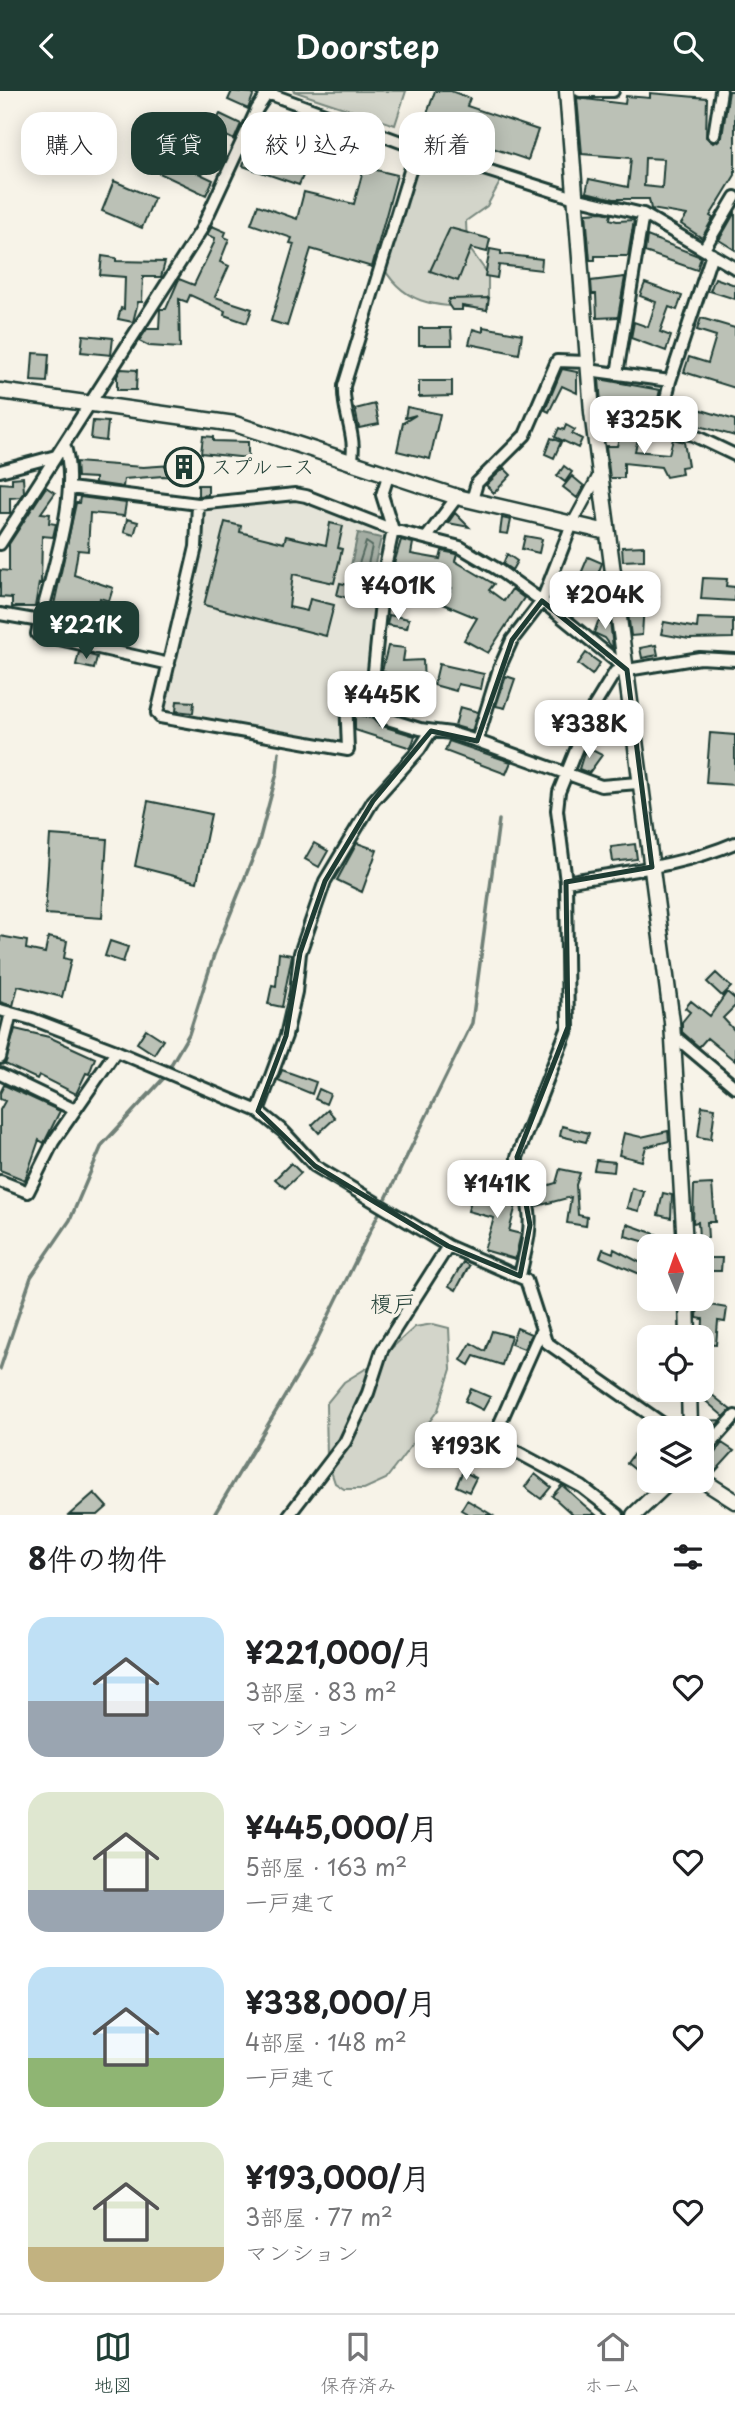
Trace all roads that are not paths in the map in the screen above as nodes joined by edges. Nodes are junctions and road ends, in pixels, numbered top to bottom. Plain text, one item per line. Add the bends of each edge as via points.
1 (567, 91) edge
2 (580, 91) edge
3 (613, 91) edge
4 (721, 91) edge
5 (266, 92) edge
6 (714, 135) dead end
7 (399, 141) edge
8 (495, 173) edge
9 (409, 175) edge
10 (735, 197) edge
11 (575, 198) junction
12 (643, 214) junction
13 (708, 251) junction
14 (735, 268) edge
15 (588, 366) junction
16 (617, 374) junction
17 (670, 381) junction
18 (0, 391) edge
19 (90, 403) junction
20 (592, 412) junction
21 (660, 426) junction
22 (64, 444) junction
23 (56, 456) junction
24 (735, 456) edge
25 (351, 464) junction
26 (0, 471) edge
27 (599, 474) junction
28 (388, 476) junction
29 (70, 488) junction
30 (457, 497) junction
31 (472, 501) junction
32 (198, 504) junction
33 (572, 524) junction
34 (393, 530) junction
35 (607, 532) junction
36 (427, 537) junction
37 (0, 544) edge
38 (542, 601) junction
39 (0, 614) edge
40 (40, 621) junction
41 (735, 660) edge
42 (169, 664) junction
43 (627, 670) junction
44 (374, 699) junction
45 (431, 731) junction
46 (477, 741) junction
47 (565, 774) junction
48 (638, 783) junction
49 (735, 843) edge
50 (652, 867) junction
51 (566, 882) junction
52 (5, 1011) edge
53 (673, 1035) junction
54 (116, 1051) junction
55 (0, 1058) edge
56 (0, 1074) edge
57 (735, 1087) edge
58 (73, 1109) junction
59 (258, 1111) junction
60 (0, 1181) edge
61 (684, 1234) edge
62 (448, 1246) junction
63 (520, 1276) junction
64 (540, 1333) junction
65 (651, 1416) edge
66 (735, 1416) edge
67 (714, 1440) edge
68 (714, 1488) edge
69 (657, 1493) edge
70 (735, 1501) edge
71 (289, 1515) edge
72 (618, 1515) edge
73 (634, 1515) edge

1 - 11 street
2 - 3 street
4 - 6 street
5 - 7 street
5 - 19 street via 201,230
8 - 11 street
9 - 25 street via 344,386 354,445
10 - 13 street
11 - 12 street
11 - 15 street
12 - 13 street
12 - 16 street
13 - 14 street
13 - 17 street
15 - 16 street
15 - 20 street
15 - 31 street via 557,361 525,435 477,483
16 - 17 street
17 - 21 street
18 - 19 street
19 - 22 street
19 - 25 street via 234,424
20 - 21 street
20 - 27 street
21 - 24 street via 693,435
22 - 23 street
22 - 29 street
23 - 26 street
23 - 37 street
25 - 28 street
27 - 33 street
27 - 35 street
28 - 30 street
28 - 34 street via 382,495
29 - 32 street
29 - 40 street
30 - 31 street
30 - 36 street
31 - 33 street
32 - 34 street via 295,494
32 - 42 street via 196,547
33 - 35 street
33 - 38 street
34 - 36 street
34 - 44 street via 384,572
35 - 43 street
36 - 38 street via 460,547
38 - 43 street
38 - 46 street via 512,640
39 - 40 street
40 - 42 street via 37,634
41 - 43 street via 700,658
42 - 44 street via 157,713 160,717 348,750 346,696
43 - 47 street via 615,672 601,692
43 - 48 street
44 - 45 street via 381,717
45 - 46 street
45 - 59 street via 373,800 326,881 300,953 286,1036
46 - 47 street
47 - 48 street via 601,786
47 - 51 street via 557,810
48 - 50 street
49 - 50 street
50 - 51 street
50 - 53 street
51 - 63 street via 568,1027 517,1157 530,1224
52 - 54 street
52 - 55 street
53 - 57 street
53 - 61 street
54 - 58 street
54 - 59 street
56 - 58 street
58 - 60 street via 28,1192
59 - 62 street via 284,1132 307,1160
62 - 63 street
62 - 71 street via 382,1350 345,1443
63 - 64 street via 530,1288
64 - 65 street via 553,1349
64 - 72 street via 493,1439 582,1487
66 - 67 street
68 - 70 street
69 - 73 street

